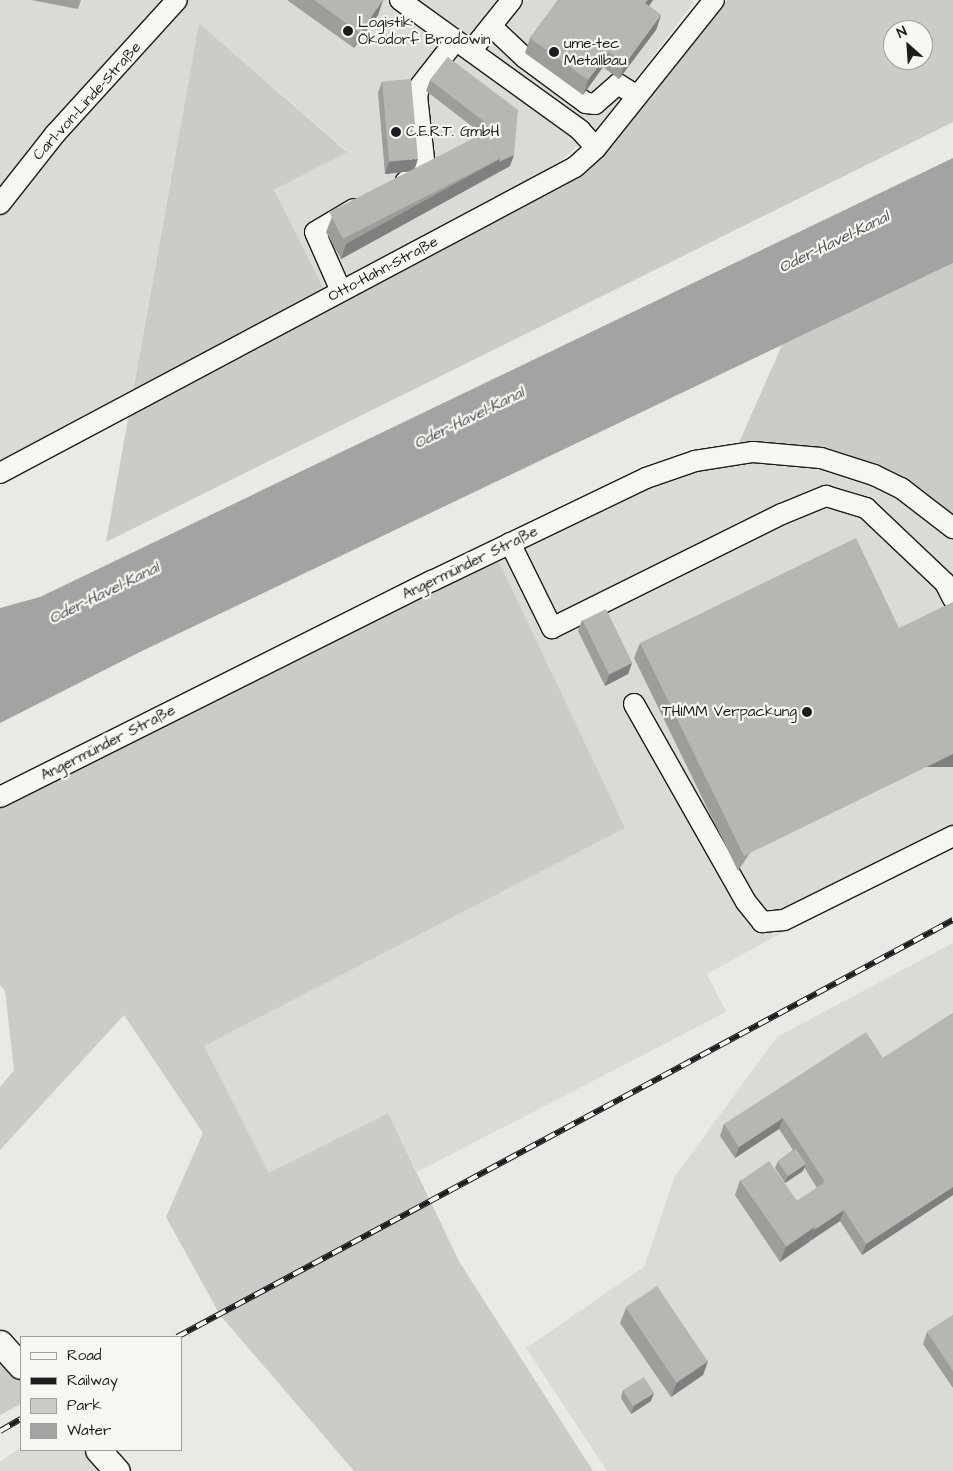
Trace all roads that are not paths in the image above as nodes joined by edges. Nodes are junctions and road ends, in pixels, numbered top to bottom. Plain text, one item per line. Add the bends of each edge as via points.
1 (177, 0) edge
2 (400, 0) edge
3 (512, 0) edge
4 (714, 0) edge
5 (491, 26) junction
6 (463, 46) junction
7 (638, 96) junction
8 (596, 148) junction
9 (0, 204) edge
10 (341, 291) junction
11 (0, 473) edge
12 (953, 528) edge
13 (510, 543) junction
14 (953, 599) edge
15 (634, 704) dead end
16 (0, 797) edge
17 (953, 836) edge
18 (0, 1343) edge
19 (20, 1365) edge
20 (99, 1451) edge
21 (117, 1471) edge

1 - 9 street, Carl-von-Linde-Straße via 55,134
2 - 6 street
3 - 5 street
4 - 7 street, Otto-Hahn-Straße
5 - 6 street
5 - 7 street via 525,58 586,103 595,104 618,84
6 - 8 street via 580,130
6 - 10 street via 422,82 417,96 424,172 315,232
7 - 8 street, Otto-Hahn-Straße
8 - 10 street, Otto-Hahn-Straße via 575,167
10 - 11 street, Otto-Hahn-Straße
12 - 13 street, Angermünder Straße via 921,501 874,475 821,458 753,452 718,456 673,468
13 - 14 street via 552,628 782,514 826,496 866,508 945,583
13 - 16 street, Angermünder Straße
15 - 17 street via 746,902 762,922 784,920
18 - 19 main road
20 - 21 main road

